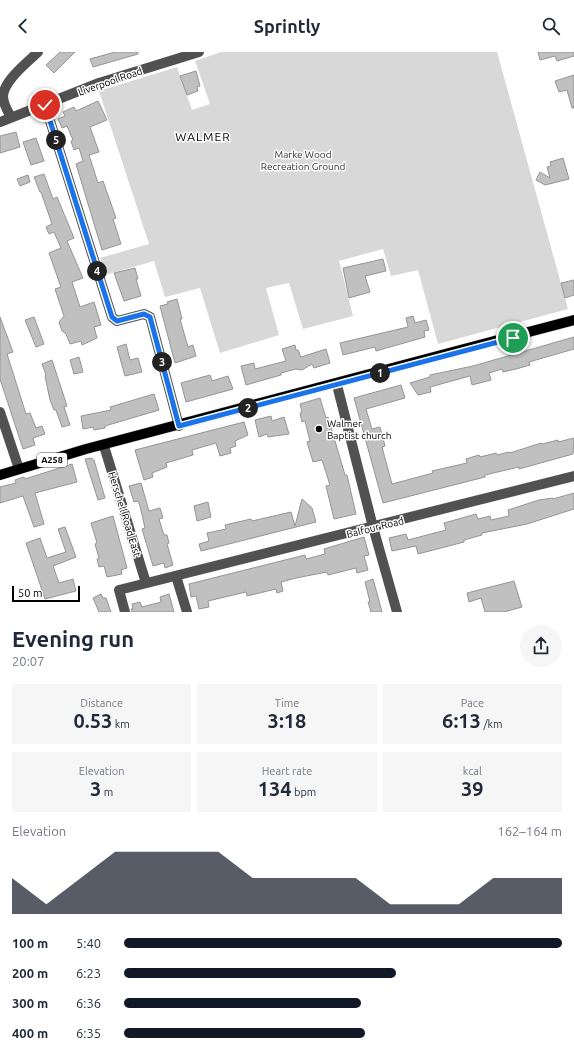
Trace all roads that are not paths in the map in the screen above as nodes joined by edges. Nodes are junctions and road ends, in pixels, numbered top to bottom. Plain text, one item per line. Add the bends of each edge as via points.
1 (38, 52) edge
2 (200, 52) edge
3 (45, 105) junction
4 (11, 118) junction
5 (0, 122) edge
6 (574, 320) edge
7 (337, 384) junction
8 (0, 412) edge
9 (179, 426) junction
10 (104, 446) junction
11 (19, 469) junction
12 (0, 475) edge
13 (574, 476) edge
14 (373, 527) junction
15 (176, 576) junction
16 (146, 583) junction
17 (126, 612) edge
18 (187, 612) edge
19 (397, 612) edge

1 - 4 street via 15,74 6,88 3,97
2 - 3 street, Liverpool Road via 99,83
3 - 4 street, Liverpool Road
3 - 9 street via 112,317 117,321 144,314 150,317
4 - 5 street, Liverpool Road
6 - 7 main road, A258
7 - 9 main road, A258
7 - 14 street
8 - 11 street
9 - 10 main road, A258
10 - 11 main road, A258
10 - 16 street, Herschell Road East
11 - 12 main road, A258
13 - 14 street, Balfour Road
14 - 15 street, Balfour Road
14 - 19 street
15 - 16 street, Balfour Road
15 - 18 street
16 - 17 street, Balfour Road via 119,590

